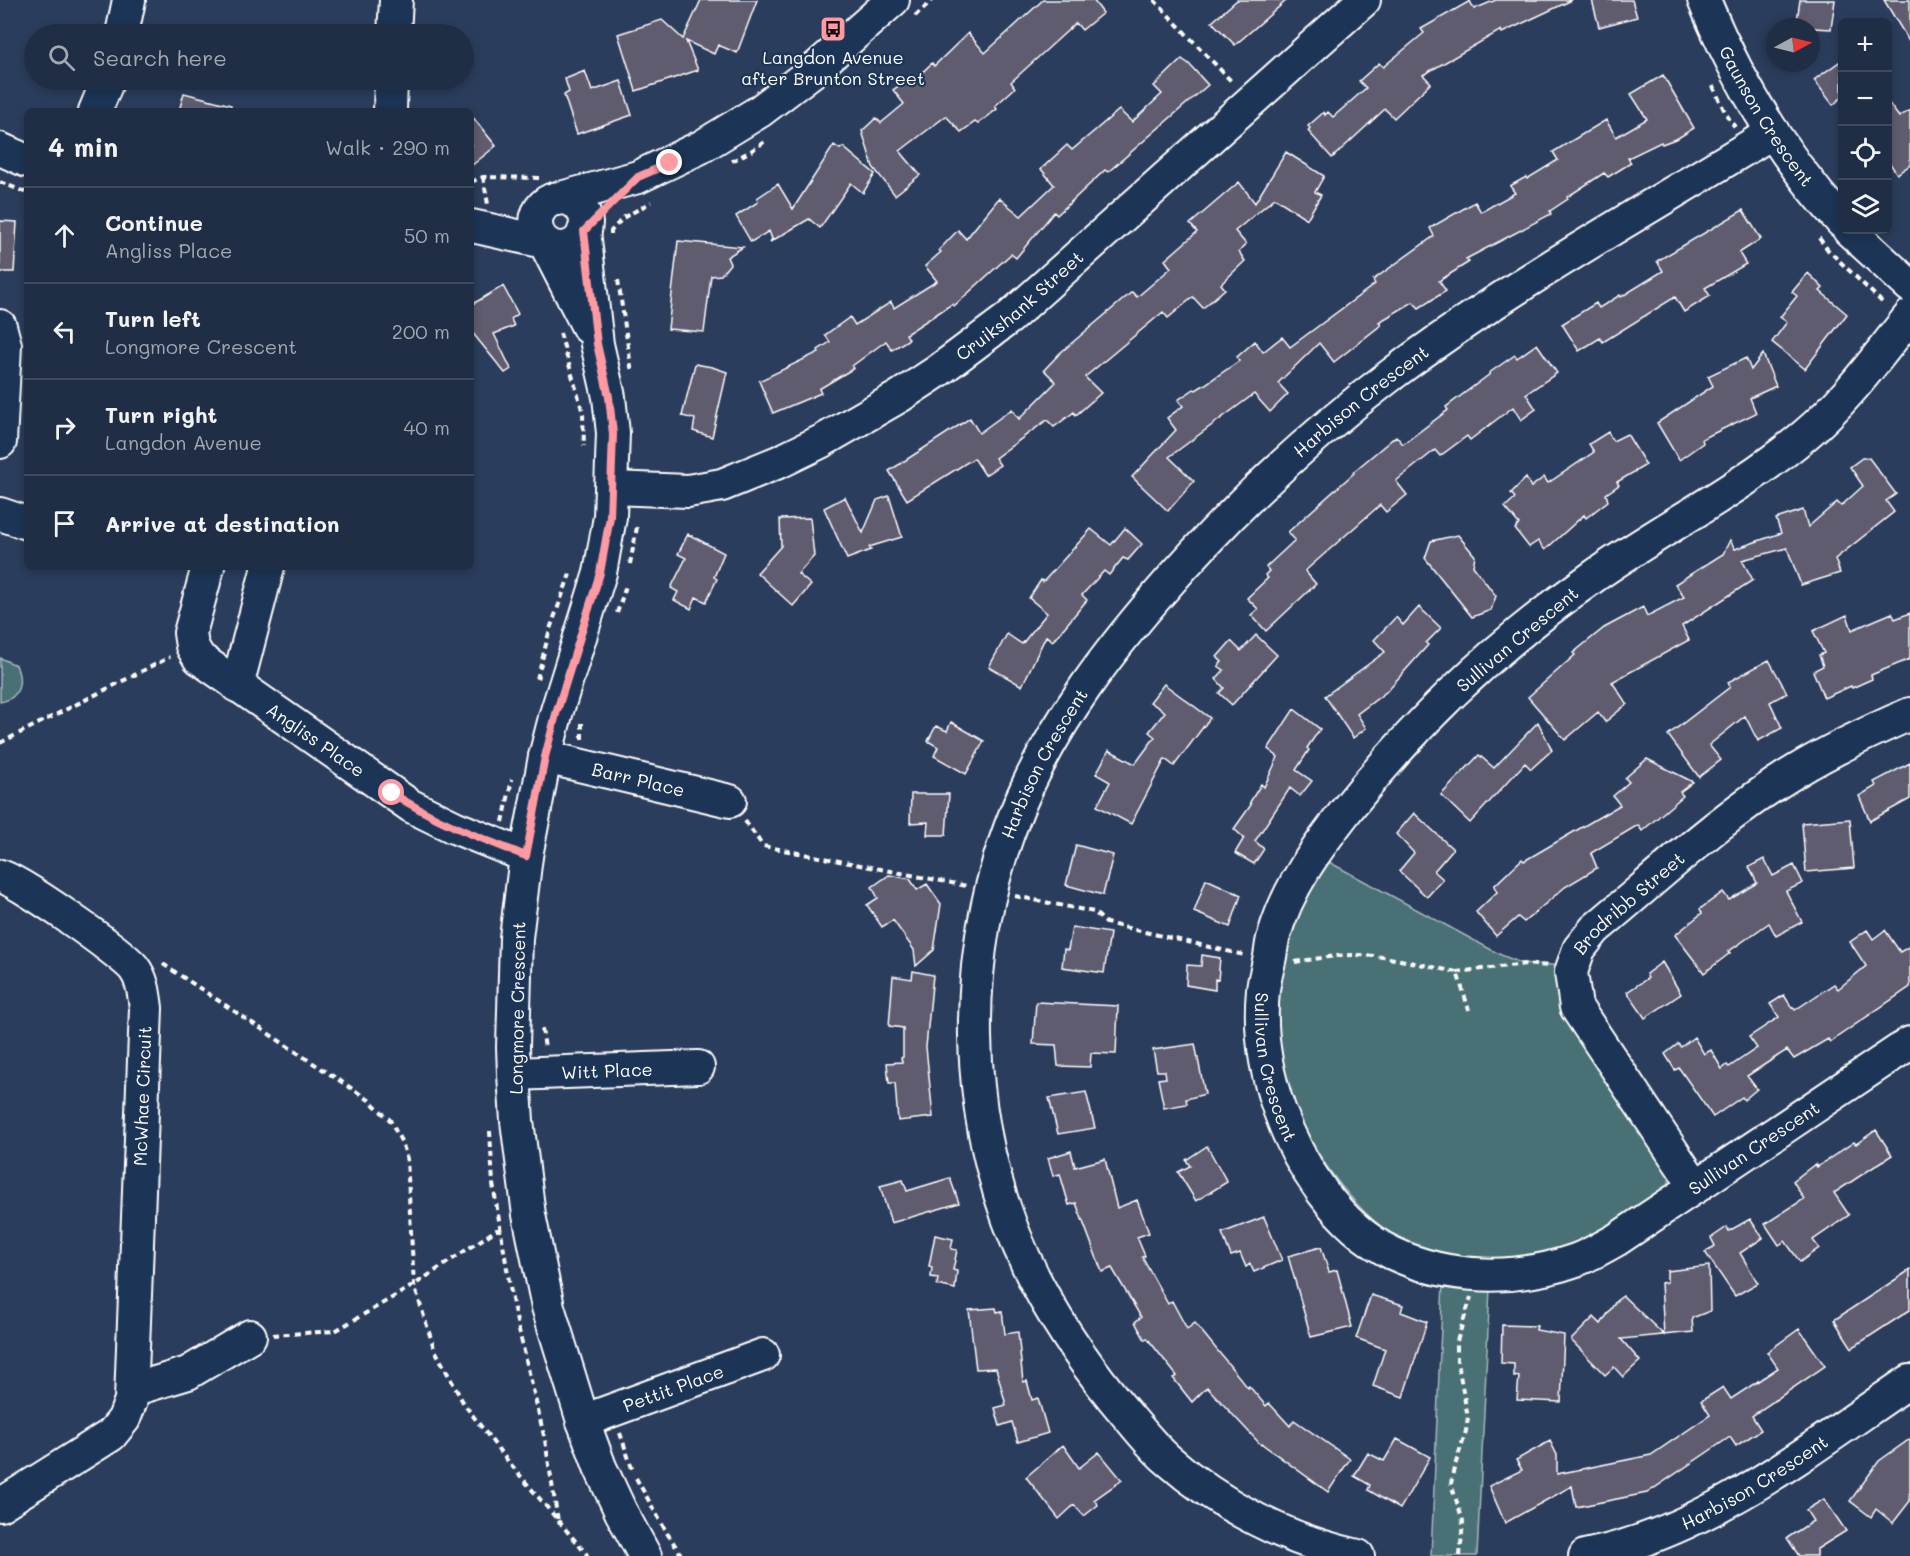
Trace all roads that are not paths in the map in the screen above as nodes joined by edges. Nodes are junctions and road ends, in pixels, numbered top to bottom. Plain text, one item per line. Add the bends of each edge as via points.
1 (129, 0) edge
2 (396, 0) edge
3 (1364, 0) edge
4 (1704, 0) edge
5 (899, 12) edge
6 (124, 24) edge
7 (395, 24) edge
8 (104, 90) edge
9 (391, 90) edge
10 (96, 108) edge
11 (390, 108) edge
12 (1773, 132) junction
13 (0, 149) edge
14 (24, 160) edge
15 (645, 189) junction
16 (550, 194) junction
17 (1838, 217) edge
18 (474, 225) edge
19 (474, 227) edge
20 (1853, 234) edge
21 (593, 235) junction
22 (545, 242) junction
23 (1910, 286) edge
24 (1910, 316) edge
25 (0, 326) edge
26 (597, 344) junction
27 (0, 442) edge
28 (612, 488) junction
29 (0, 514) edge
30 (24, 522) edge
31 (207, 570) edge
32 (267, 570) edge
33 (237, 686) junction
34 (1910, 714) edge
35 (545, 757) junction
36 (730, 801) road end
37 (526, 856) junction
38 (0, 876) edge
39 (1910, 1042) edge
40 (698, 1067) dead end
41 (514, 1074) junction
42 (1696, 1186) junction
43 (250, 1336) road end
44 (763, 1355) dead end
45 (1910, 1381) edge
46 (132, 1390) junction
47 (583, 1421) junction
48 (0, 1505) edge
49 (645, 1556) edge
50 (1358, 1556) edge
51 (1586, 1556) edge

1 - 6 street
2 - 7 street
3 - 28 street, Cruikshank Street via 1009,318 900,396 812,446 722,485 688,491
4 - 12 street, Gaunson Crescent via 1722,45
5 - 15 street
8 - 10 street
9 - 11 street
12 - 17 street, Gaunson Crescent
12 - 50 street, Harbison Crescent via 1431,345 1386,378 1262,484 1187,561 1087,682 1028,785 991,891 982,931 974,1005 976,1079 988,1153 1010,1224 1059,1326 1104,1388 1148,1439 1204,1488 1265,1524
13 - 14 street
15 - 16 street
15 - 21 street
16 - 18 street
16 - 21 street via 580,207
16 - 22 street via 537,214 537,229
19 - 22 street
20 - 23 street
21 - 22 street via 567,247 552,247
21 - 26 street, Longmore Crescent
22 - 26 street, Longmore Crescent
24 - 42 street, Sullivan Crescent via 1846,395 1807,433 1764,467 1588,580 1511,641 1440,705 1375,775 1317,848 1291,892 1273,939 1263,987 1262,1036 1270,1084 1286,1130 1328,1199 1354,1228 1387,1251 1447,1271 1491,1276 1535,1271 1577,1259 1616,1240
25 - 27 street via 5,345
26 - 28 street, Longmore Crescent via 613,434
28 - 35 street, Longmore Crescent via 600,573
29 - 30 street
31 - 33 street, Angliss Place via 190,633 192,646 199,658
32 - 33 street
33 - 37 street, Angliss Place via 411,806
34 - 42 street, Brodribb Street via 1795,772 1733,814 1595,929 1579,949 1571,972 1576,1007
35 - 36 street, Barr Place
35 - 37 street, Longmore Crescent
37 - 41 street, Longmore Crescent via 516,938
38 - 46 street, McWhae Circuit via 19,884 119,953 144,988
39 - 42 street, Sullivan Crescent
40 - 41 street, Witt Place
41 - 47 street, Longmore Crescent via 531,1227 548,1307
43 - 46 street via 188,1373
44 - 47 street, Pettit Place
45 - 51 street, Harbison Crescent via 1750,1488 1696,1519 1637,1543
46 - 48 street, McWhae Circuit via 124,1419 111,1435
47 - 49 street, Longmore Crescent via 616,1503

